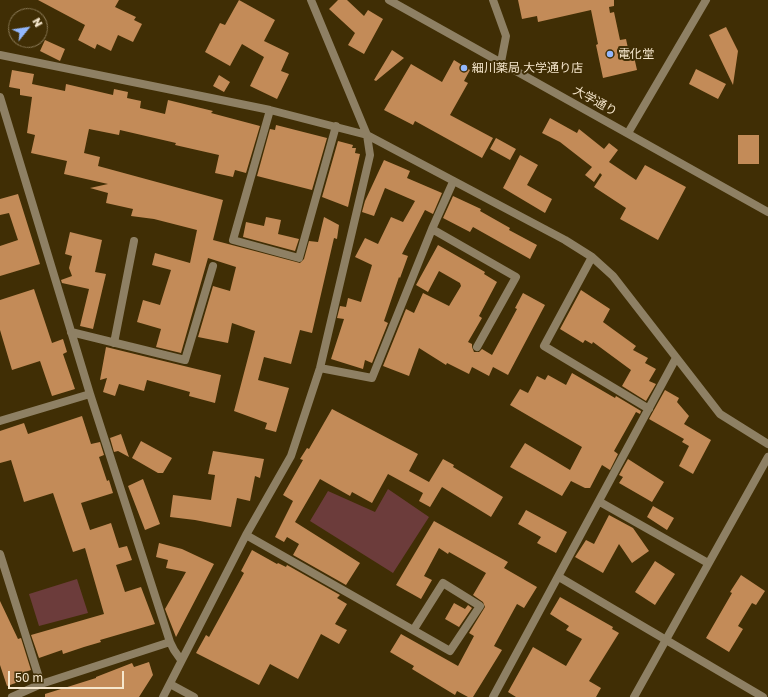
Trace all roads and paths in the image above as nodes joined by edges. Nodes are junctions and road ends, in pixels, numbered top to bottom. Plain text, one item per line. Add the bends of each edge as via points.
1 (312, 0) edge
2 (389, 0) edge
3 (493, 0) edge
4 (706, 0) edge
5 (0, 55) edge
6 (501, 62) junction
7 (0, 97) edge
8 (270, 110) junction
9 (336, 126) junction
10 (628, 133) junction
11 (367, 136) junction
12 (453, 182) junction
13 (768, 212) edge
14 (432, 229) junction
15 (134, 241) dead end
16 (592, 257) junction
17 (213, 266) dead end
18 (71, 332) junction
19 (114, 343) junction
20 (477, 347) dead end
21 (676, 358) junction
22 (320, 368) junction
23 (90, 394) junction
24 (649, 409) junction
25 (0, 421) edge
26 (768, 444) edge
27 (768, 457) edge
28 (600, 502) junction
29 (246, 535) junction
30 (0, 554) edge
31 (708, 563) junction
32 (559, 577) junction
33 (414, 629) junction
34 (666, 640) junction
35 (170, 642) junction
36 (181, 660) junction
37 (40, 684) junction
38 (170, 684) junction
39 (12, 697) edge
40 (163, 697) edge
41 (194, 697) edge
42 (493, 697) edge
43 (634, 697) edge
44 (763, 697) edge

1 - 11 street
2 - 6 street, 大学通り
3 - 6 street via 506,36
4 - 10 street
5 - 8 street
6 - 10 street, 大学通り
7 - 18 street
8 - 9 street
8 - 9 street via 233,240 299,258
9 - 11 street
10 - 13 street, 大学通り
11 - 12 street
11 - 22 street via 370,155
12 - 14 street
12 - 16 street via 565,240
14 - 20 street via 516,276
14 - 22 street via 372,378
15 - 19 street
16 - 21 street via 613,276
16 - 24 street via 544,346
17 - 19 street via 185,360
18 - 19 street
18 - 23 street
21 - 24 street
21 - 26 street via 720,414
22 - 29 street via 291,456
23 - 25 street
23 - 35 street
24 - 28 street
27 - 31 street
28 - 31 street
28 - 32 street
29 - 33 street
29 - 36 street
30 - 37 street
31 - 34 street
32 - 34 street
32 - 42 street
33 - 33 street via 450,651 480,606 443,583
34 - 43 street
34 - 44 street
35 - 36 street
35 - 37 street
36 - 38 street
37 - 39 street
38 - 40 street
38 - 41 street

